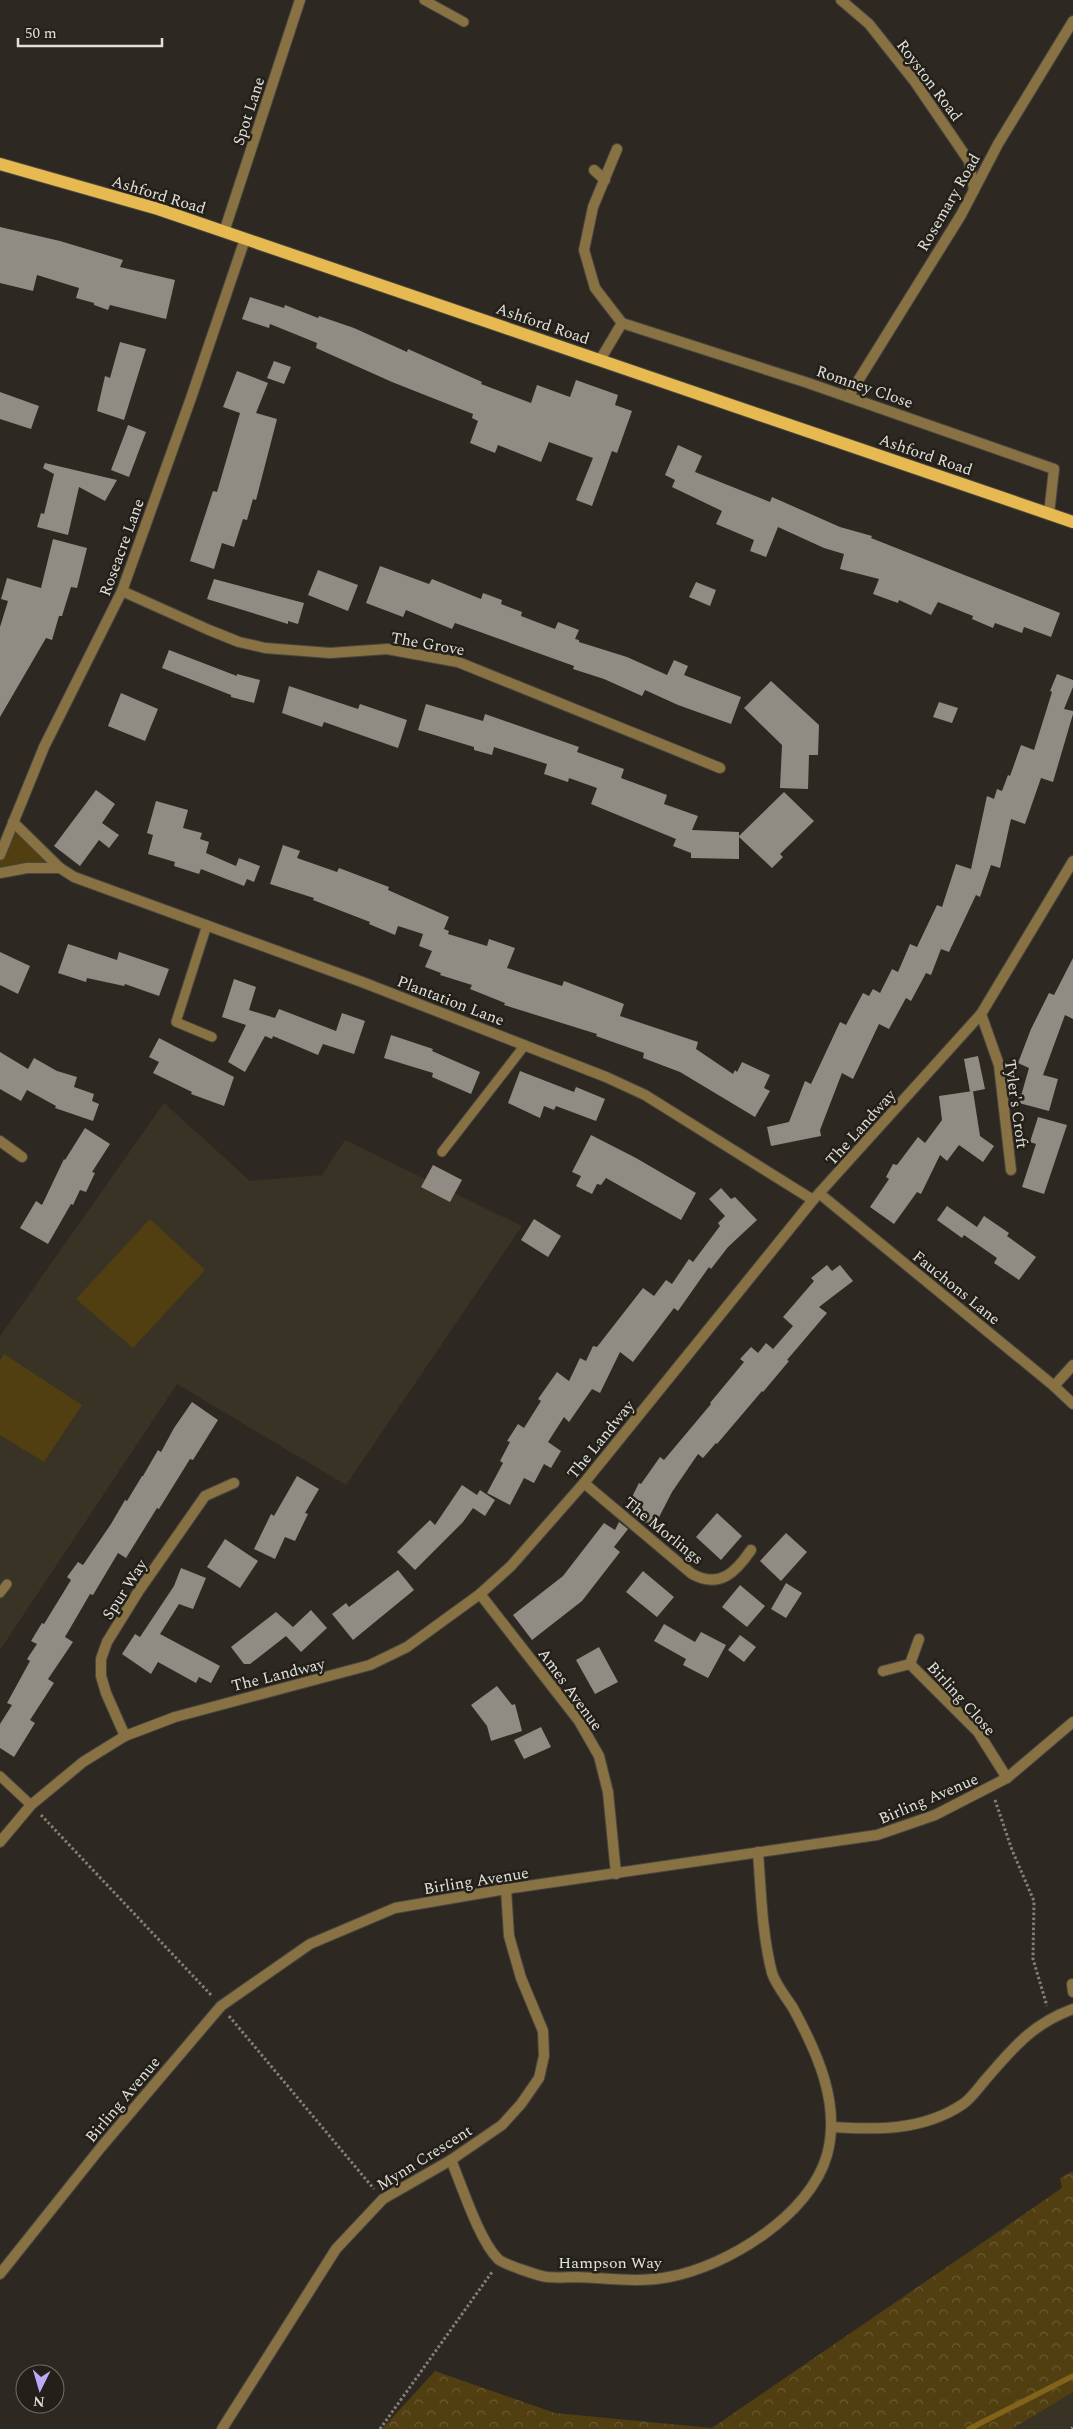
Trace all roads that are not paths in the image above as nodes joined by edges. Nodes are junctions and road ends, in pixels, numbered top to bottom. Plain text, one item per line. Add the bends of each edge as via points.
1 (300, 0) edge
2 (424, 0) edge
3 (840, 0) edge
4 (1073, 21) edge
5 (464, 22) dead end
6 (617, 149) dead end
7 (0, 164) edge
8 (594, 170) dead end
9 (605, 180) junction
10 (974, 190) junction
11 (224, 232) junction
12 (245, 239) junction
13 (622, 323) junction
14 (600, 360) junction
15 (848, 397) junction
16 (1049, 514) junction
17 (1073, 522) edge
18 (122, 591) junction
19 (720, 768) dead end
20 (13, 822) junction
21 (0, 855) edge
22 (1073, 861) edge
23 (60, 868) junction
24 (0, 873) edge
25 (207, 925) junction
26 (981, 1014) junction
27 (212, 1037) dead end
28 (525, 1045) junction
29 (0, 1141) edge
30 (442, 1152) dead end
31 (22, 1157) dead end
32 (1011, 1170) dead end
33 (817, 1197) junction
34 (1073, 1365) edge
35 (1054, 1386) junction
36 (1073, 1404) edge
37 (584, 1482) junction
38 (234, 1483) dead end
39 (751, 1550) dead end
40 (7, 1584) dead end
41 (0, 1593) edge
42 (480, 1594) junction
43 (919, 1639) dead end
44 (910, 1664) junction
45 (883, 1672) dead end
46 (1073, 1722) edge
47 (125, 1736) junction
48 (0, 1776) edge
49 (1007, 1778) junction
50 (31, 1805) junction
51 (0, 1842) edge
52 (758, 1852) junction
53 (616, 1874) junction
54 (506, 1889) junction
55 (1073, 2009) edge
56 (831, 2127) junction
57 (451, 2160) junction
58 (0, 2274) edge
59 (222, 2429) edge

1 - 11 street, Spot Lane
2 - 5 lane
3 - 10 street, Royston Road via 868,24 915,82 969,161
4 - 10 street, Rosemary Road
6 - 9 street
7 - 11 main road, Ashford Road via 158,209
8 - 9 street
9 - 13 street via 593,207 584,250 595,288
10 - 15 street, Rosemary Road
11 - 12 main road, Ashford Road
12 - 14 main road, Ashford Road
12 - 18 street, Roseacre Lane
13 - 14 street
13 - 15 street, Romney Close
14 - 16 main road, Ashford Road
15 - 16 street, Romney Close via 1054,469
16 - 17 main road, Ashford Road
18 - 19 street, The Grove via 239,642 265,648 330,653 387,649 458,662
18 - 20 street, Roseacre Lane via 44,747
20 - 21 street, Roseacre Lane
20 - 23 street, Plantation Lane
22 - 26 street, The Landway
23 - 24 street, Plantation Lane via 28,868
23 - 25 street, Plantation Lane via 74,877
25 - 27 lane via 176,1022
25 - 28 street, Plantation Lane
26 - 32 street, Tyler's Croft via 999,1065
26 - 33 street, The Landway
28 - 30 lane
28 - 33 street, Plantation Lane via 645,1095
29 - 31 street
33 - 35 street, Fauchons Lane
33 - 37 street, The Landway
34 - 35 street
35 - 36 street, Fauchons Lane
37 - 39 street, The Morlings via 702,1580 722,1579 739,1569
37 - 42 street, The Landway via 542,1533
38 - 47 street, Spur Way via 204,1496 107,1642 101,1659 101,1676
40 - 41 lane
42 - 47 street, The Landway via 407,1648 370,1665 184,1714
42 - 53 street, Ames Avenue via 579,1721 599,1756 608,1792
43 - 44 street, Birling Close
44 - 45 street, Birling Close
44 - 49 street, Birling Close via 978,1732
46 - 49 street, Birling Avenue
47 - 50 street, The Landway via 83,1762
48 - 50 lane
49 - 52 street, Birling Avenue via 935,1815 877,1835
50 - 51 street, The Landway
52 - 53 street, Birling Avenue
52 - 56 street, Hampson Way via 765,1934 773,1976 814,2048 826,2080
53 - 54 street, Birling Avenue
54 - 57 street, Mynn Crescent via 509,1936 543,2031 544,2056 540,2078 502,2125
54 - 58 street, Birling Avenue via 395,1908 310,1944 221,2006 102,2146
55 - 56 street via 1052,2017 1017,2042 964,2104 929,2122 880,2130
56 - 57 street, Hampson Way via 818,2177 799,2203 762,2238 716,2262 669,2277 546,2277 499,2260 478,2226
57 - 59 street, Mynn Crescent via 383,2200 336,2249

